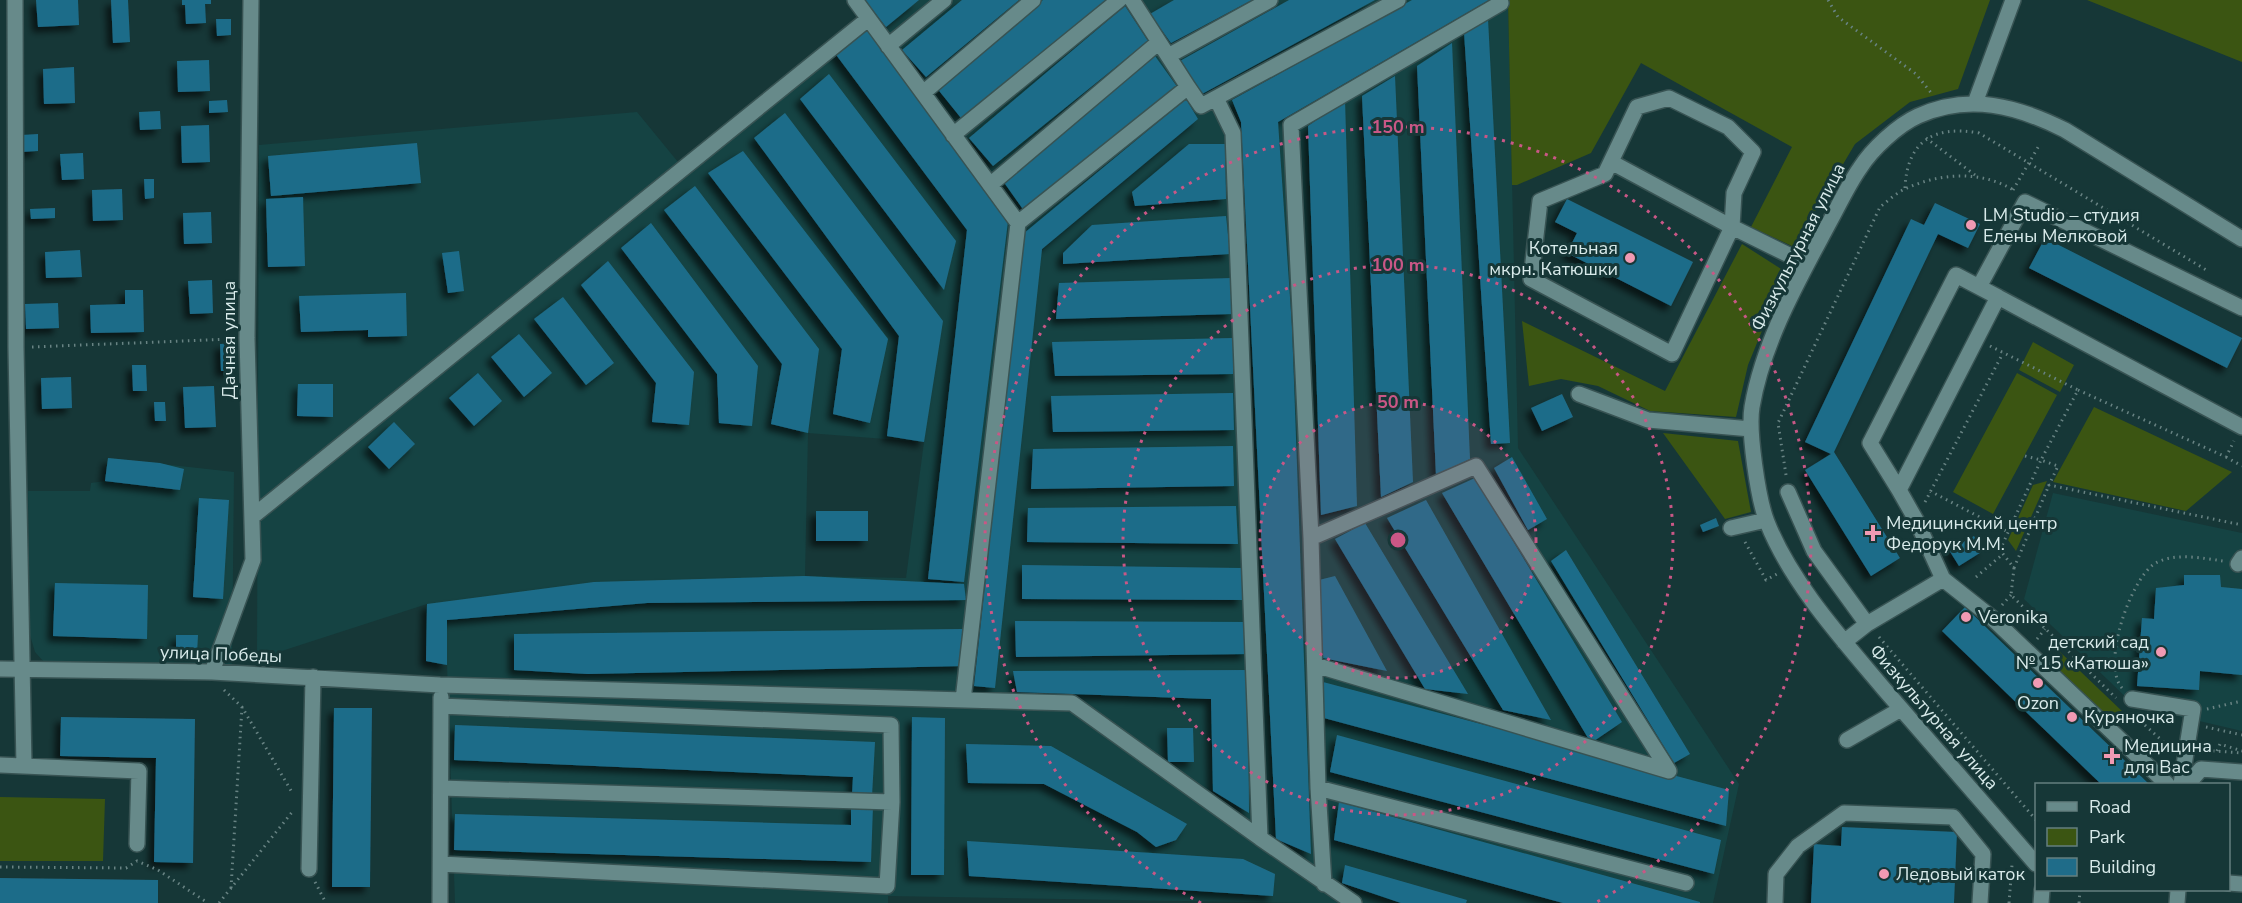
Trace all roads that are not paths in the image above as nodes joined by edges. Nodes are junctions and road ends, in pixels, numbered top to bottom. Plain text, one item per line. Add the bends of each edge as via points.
1 (15, 0) edge
2 (251, 0) edge
3 (855, 0) edge
4 (944, 0) edge
5 (1033, 0) edge
6 (1119, 0) edge
7 (1132, 0) edge
8 (1270, 0) edge
9 (1398, 0) edge
10 (2013, 0) edge
11 (1501, 3) dead end
12 (868, 19) junction
13 (1159, 42) junction
14 (888, 46) junction
15 (1168, 56) junction
16 (1188, 87) junction
17 (923, 93) junction
18 (1216, 98) junction
19 (1975, 103) junction
20 (953, 135) junction
21 (1611, 162) junction
22 (990, 185) junction
23 (1018, 223) junction
24 (1732, 227) junction
25 (2242, 239) edge
26 (1807, 264) junction
27 (1979, 287) junction
28 (1998, 297) junction
29 (2242, 308) edge
30 (1579, 394) dead end
31 (2242, 426) edge
32 (1751, 429) junction
33 (1899, 490) junction
34 (1788, 492) road end
35 (252, 517) junction
36 (1766, 520) junction
37 (1731, 528) dead end
38 (1311, 538) junction
39 (1943, 579) junction
40 (1867, 624) junction
41 (1844, 642) junction
42 (1315, 665) junction
43 (0, 669) edge
44 (22, 669) junction
45 (313, 677) junction
46 (215, 679) junction
47 (440, 685) junction
48 (963, 700) junction
49 (2125, 700) road end
50 (441, 706) junction
51 (1901, 709) junction
52 (1847, 740) dead end
53 (0, 765) edge
54 (24, 766) junction
55 (2242, 772) edge
56 (2166, 783) edge
57 (2181, 783) edge
58 (2189, 783) edge
59 (441, 788) junction
60 (1318, 788) junction
61 (892, 802) junction
62 (1260, 838) junction
63 (137, 844) dead end
64 (2035, 862) edge
65 (441, 864) junction
66 (309, 869) road end
67 (1324, 884) junction
68 (1686, 884) dead end
69 (440, 903) edge
70 (1354, 903) edge
71 (1775, 903) edge
72 (1980, 903) edge

1 - 44 street
2 - 35 street, Дачная улица via 247,338
3 - 12 street
4 - 14 street
5 - 17 street
6 - 20 street
7 - 13 street
8 - 15 street
9 - 18 street
10 - 19 street
11 - 38 street via 1291,125
12 - 14 street
12 - 35 street
13 - 15 street
13 - 22 street
14 - 17 street
15 - 16 street
16 - 18 street via 1201,106
16 - 23 street
17 - 20 street
18 - 62 street via 1233,133
19 - 25 street, Физкультурная улица via 2034,114
19 - 26 street, Физкультурная улица via 1943,107 1916,117 1882,142 1860,168
20 - 22 street
21 - 24 street
21 - 24 street via 1637,107 1669,98 1728,127 1753,152 1734,193
21 - 24 street via 1605,174 1540,201 1531,279 1672,354
22 - 23 street
23 - 48 street
24 - 26 street
26 - 32 street, Физкультурная улица via 1770,342 1752,410
27 - 28 street
27 - 29 street via 2025,202
27 - 33 street via 1956,275 1870,443
28 - 31 street
28 - 33 street
30 - 32 street via 1648,420
32 - 36 street, Физкультурная улица
33 - 39 street
34 - 40 street via 1814,551
35 - 46 street, Дачная улица via 253,560
36 - 37 street
36 - 41 street, Физкультурная улица via 1789,568
38 - 42 street
38 - 42 street via 1476,466 1669,771
39 - 40 street
39 - 56 street via 1991,617
40 - 41 street
41 - 51 street, Физкультурная улица
42 - 60 street
43 - 44 street, улица Победы
44 - 46 street, улица Победы
44 - 54 street
45 - 46 street, улица Победы
45 - 47 street, улица Победы
45 - 66 street
47 - 48 street, улица Победы
47 - 50 street
48 - 62 street, улица Победы via 1072,703
49 - 57 street via 2192,717
50 - 59 street
50 - 61 street via 891,725
51 - 52 street
51 - 64 street, Физкультурная улица
53 - 54 street
54 - 63 street via 139,771
55 - 58 street via 2201,769
59 - 61 street
59 - 65 street
60 - 67 street
60 - 68 street
61 - 65 street via 888,886
62 - 67 street, улица Победы
65 - 69 street
67 - 70 street, улица Победы
71 - 72 street via 1776,874 1798,846 1844,813 1953,817 1983,854

